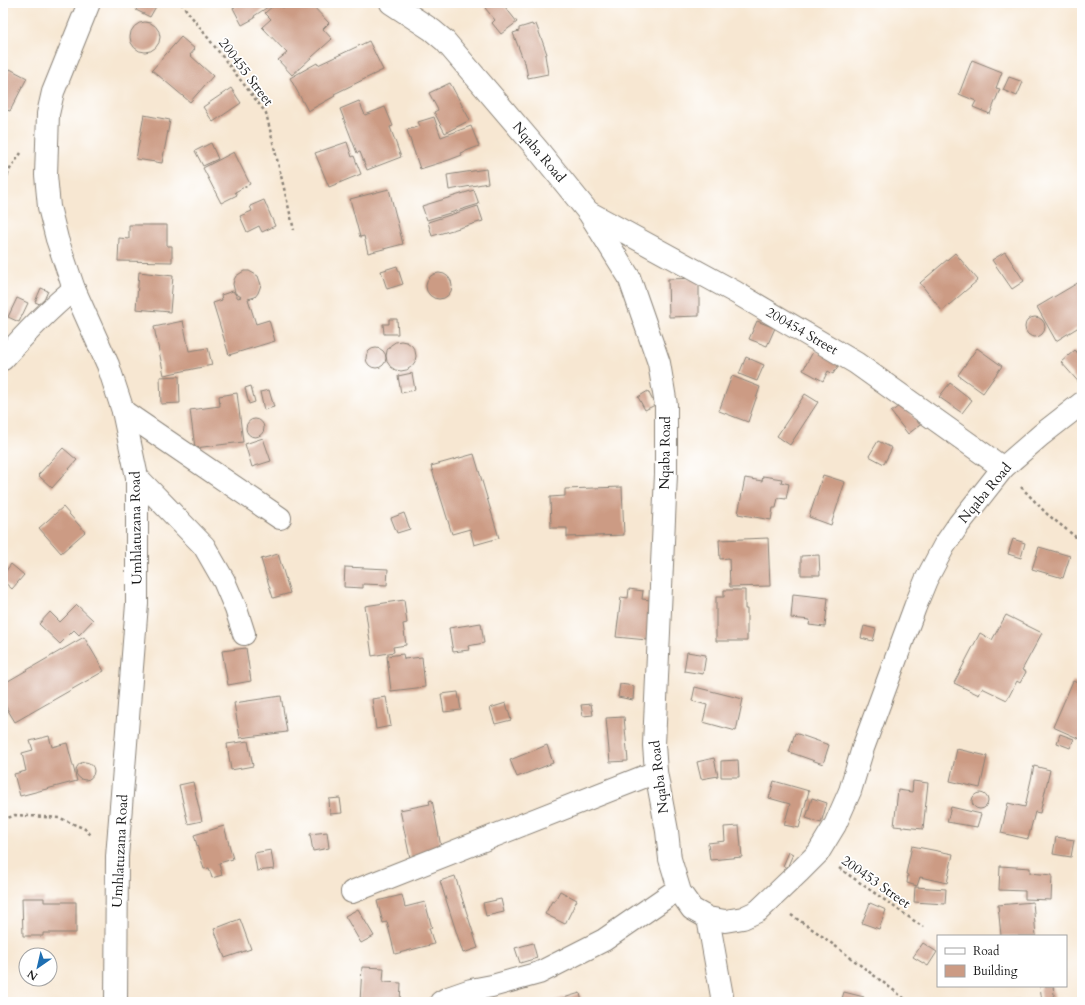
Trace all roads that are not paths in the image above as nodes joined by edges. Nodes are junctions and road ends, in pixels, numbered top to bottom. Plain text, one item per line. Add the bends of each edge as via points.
1 (89, 3) edge
2 (391, 3) edge
3 (589, 212) junction
4 (74, 289) junction
5 (3, 359) edge
6 (1082, 403) edge
7 (123, 411) junction
8 (1003, 468) junction
9 (137, 477) junction
10 (280, 518) dead end
11 (244, 634) dead end
12 (656, 772) junction
13 (678, 889) junction
14 (352, 892) dead end
15 (708, 918) junction
16 (116, 1002) edge
17 (441, 1002) edge
18 (723, 1002) edge

1 - 4 street, Umhlatuzana Road via 53,92 48,114 46,175 49,207
2 - 3 street, Nqaba Road via 444,41
3 - 8 street, 200454 Street via 735,292 856,363
3 - 12 street, Nqaba Road via 629,277 659,363 666,405 666,474 654,746
4 - 5 street via 24,335
4 - 7 street, Umhlatuzana Road via 108,365
6 - 8 street, Nqaba Road
7 - 9 street, Umhlatuzana Road
7 - 10 street
8 - 15 street, Nqaba Road via 958,524 926,580 863,748 850,791 818,853 758,911 743,918 725,921
9 - 11 street via 204,546 224,581
9 - 16 street, Umhlatuzana Road via 137,604 117,857
12 - 13 street, Nqaba Road via 670,859
12 - 14 street
13 - 15 street, Nqaba Road via 692,909
13 - 17 street via 604,940 539,973 471,990
15 - 18 street

